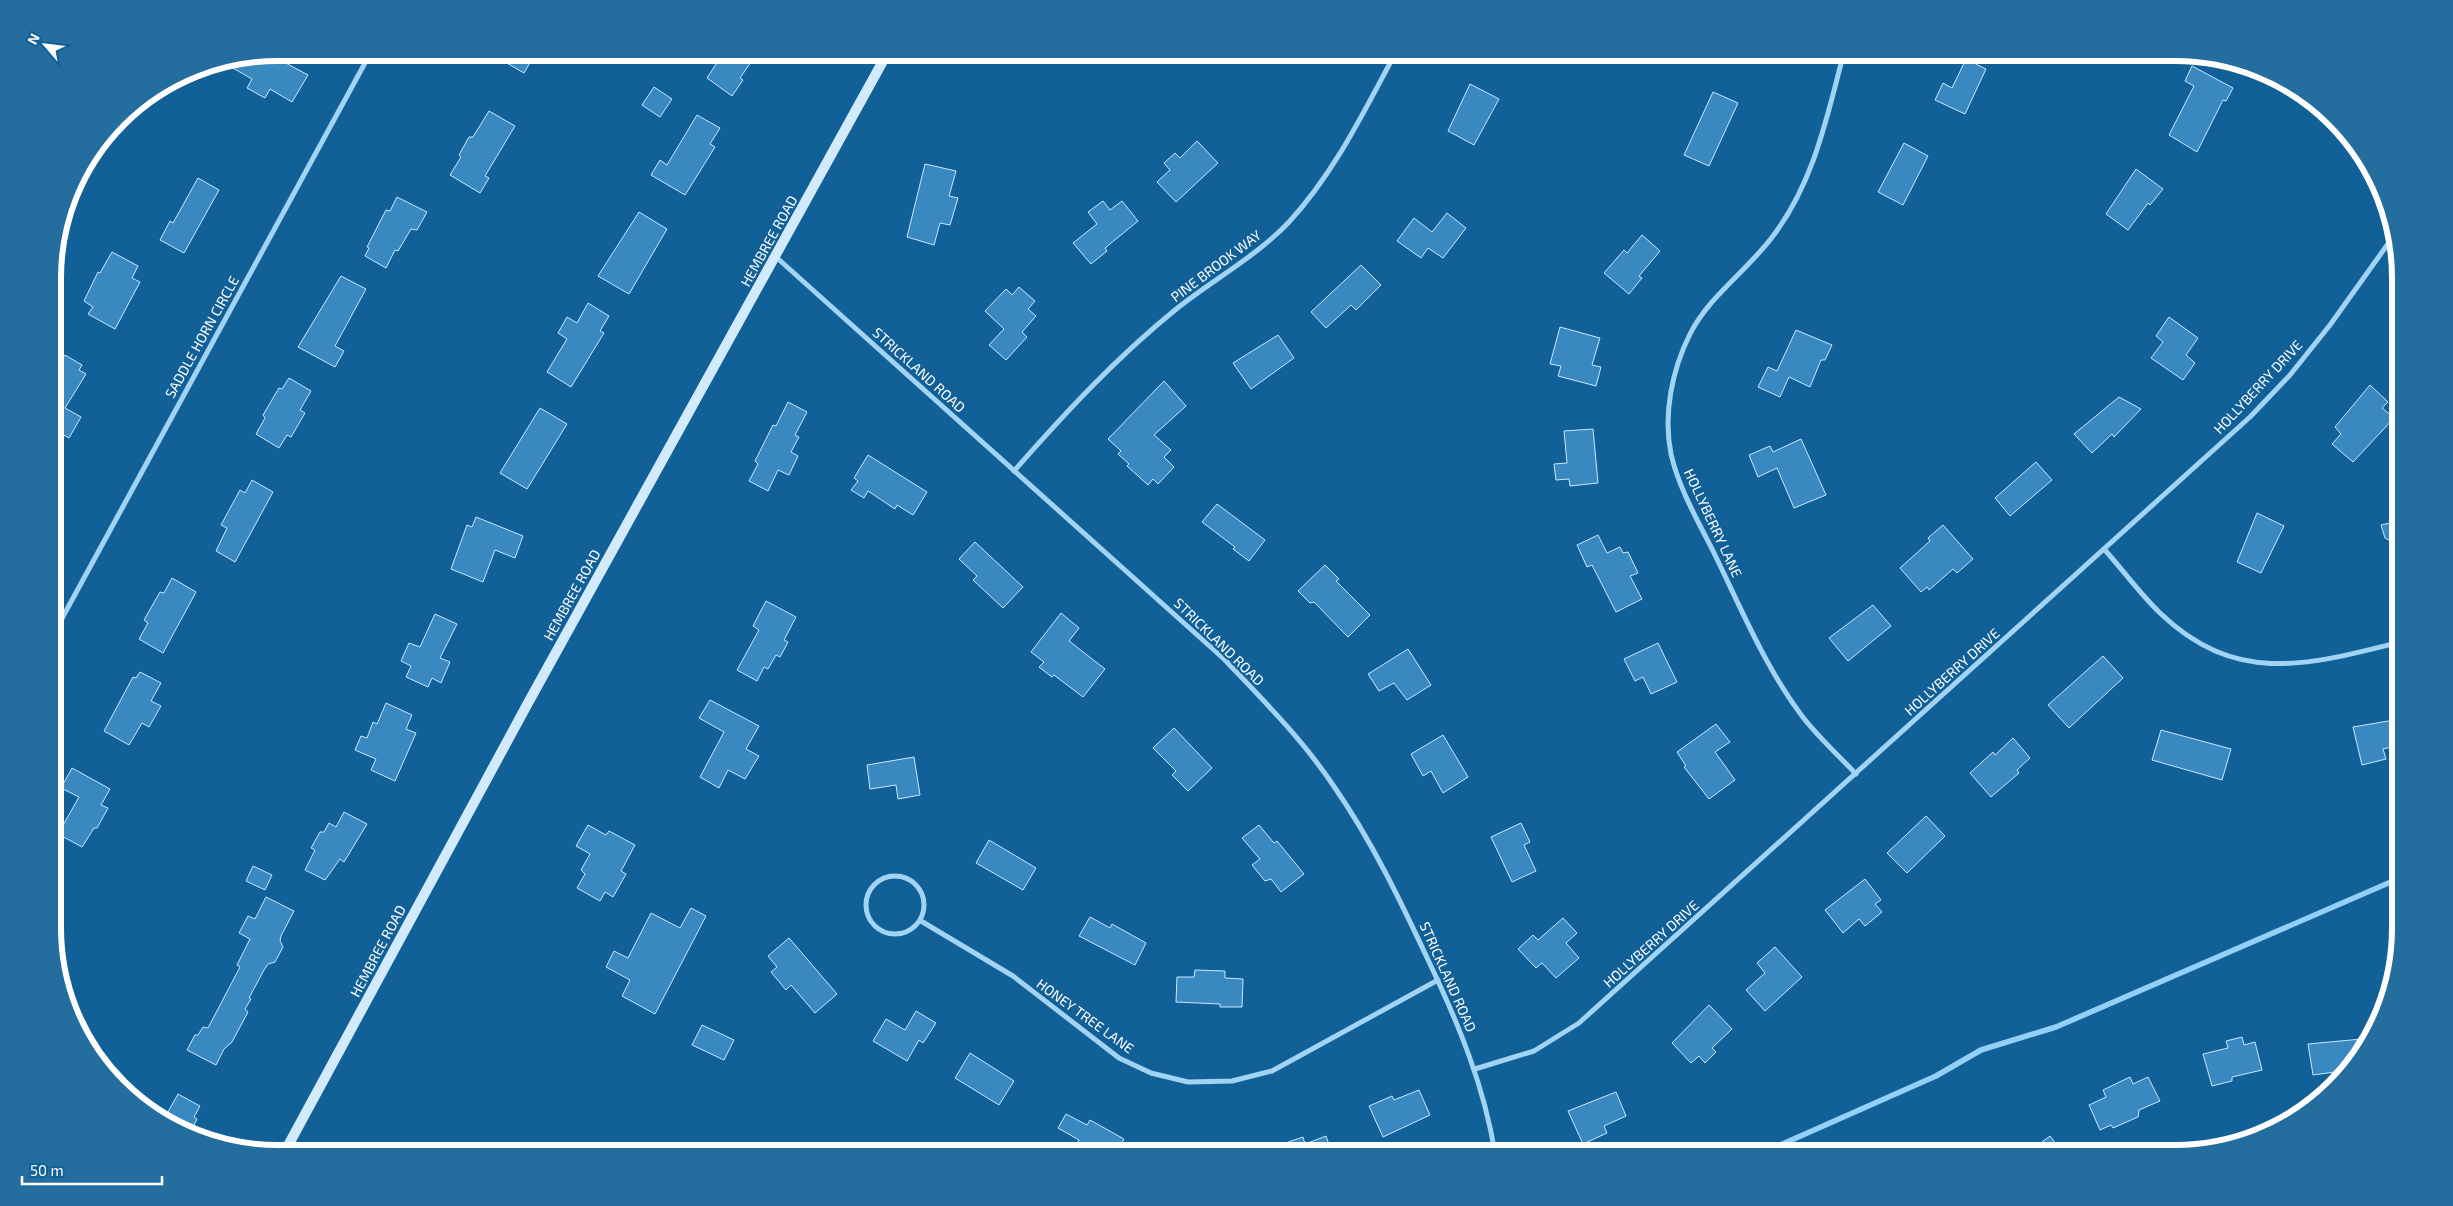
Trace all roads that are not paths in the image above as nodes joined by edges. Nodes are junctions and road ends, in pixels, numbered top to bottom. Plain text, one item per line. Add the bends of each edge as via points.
1 (366, 61) edge
2 (883, 61) edge
3 (1391, 61) edge
4 (1842, 61) edge
5 (2389, 242) edge
6 (776, 257) junction
7 (1014, 470) junction
8 (2104, 550) junction
9 (61, 620) edge
10 (2392, 644) edge
11 (1856, 774) junction
12 (921, 921) junction
13 (1438, 980) junction
14 (1475, 1069) junction
15 (289, 1145) edge
16 (1493, 1145) edge

1 - 9 street, SADDLE HORN CIRCLE
2 - 6 street, HEMBREE ROAD
3 - 7 street, PINE BROOK WAY via 1341,153 1288,223 1262,248 1176,309 1122,355
4 - 11 street, HOLLYBERRY LANE via 1822,139 1806,182 1772,237 1710,305 1690,333 1673,375 1668,420 1671,454 1681,486 1770,665 1803,717
5 - 8 street, HOLLYBERRY DRIVE via 2330,325 2290,374 2250,417
6 - 7 street, STRICKLAND ROAD
6 - 15 street, HEMBREE ROAD via 528,703
7 - 13 street, STRICKLAND ROAD via 1224,659 1291,730 1369,840
8 - 10 street via 2160,613 2191,638 2238,659 2289,665 2326,661
8 - 11 street, HOLLYBERRY DRIVE
11 - 14 street, HOLLYBERRY DRIVE via 1579,1023 1534,1050
12 - 12 street via 904,933 884,932 870,919 866,909 870,890 885,878 911,880 923,895
12 - 13 street, HONEY TREE LANE via 1013,976 1119,1058 1151,1073 1188,1082 1232,1081 1272,1071
13 - 14 street, STRICKLAND ROAD
14 - 16 street, STRICKLAND ROAD

